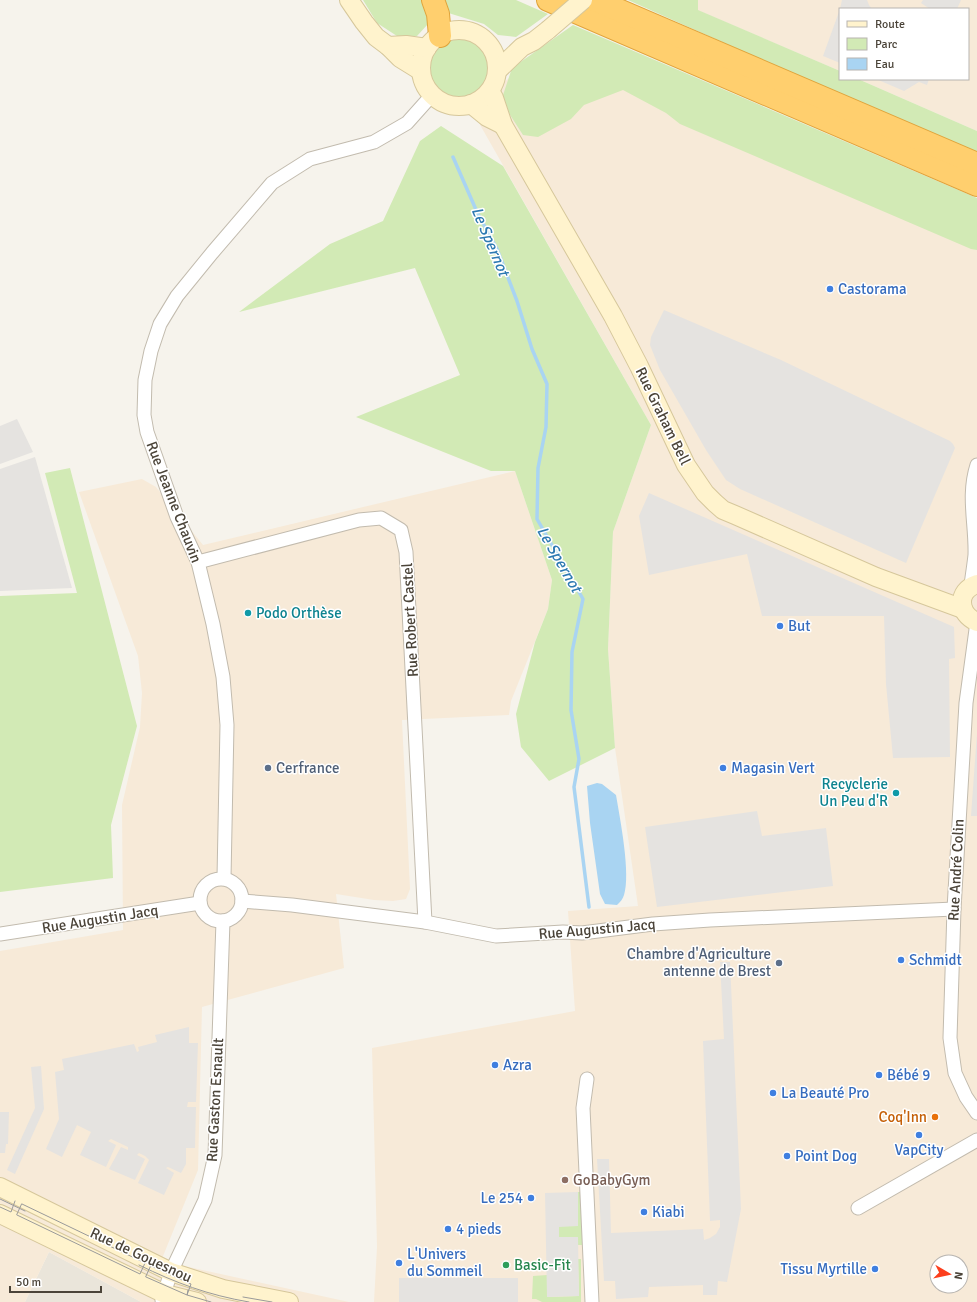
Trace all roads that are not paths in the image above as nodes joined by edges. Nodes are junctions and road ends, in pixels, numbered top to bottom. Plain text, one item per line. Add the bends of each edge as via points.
1 (349, 0) edge
2 (433, 0) edge
3 (548, 0) edge
4 (583, 0) edge
5 (595, 0) edge
6 (434, 42) junction
7 (488, 43) junction
8 (388, 46) junction
9 (522, 47) junction
10 (421, 71) junction
11 (497, 71) junction
12 (490, 91) junction
13 (432, 95) junction
14 (471, 104) junction
15 (503, 125) junction
16 (977, 164) edge
17 (977, 185) edge
18 (977, 466) edge
19 (976, 558) edge
20 (198, 562) junction
21 (971, 587) edge
22 (925, 595) junction
23 (963, 609) junction
24 (977, 622) edge
25 (224, 878) junction
26 (242, 901) junction
27 (200, 904) junction
28 (954, 909) junction
29 (223, 921) junction
30 (425, 922) junction
31 (0, 934) edge
32 (587, 1079) dead end
33 (977, 1113) edge
34 (977, 1140) edge
35 (0, 1187) edge
36 (858, 1208) dead end
37 (0, 1214) edge
38 (171, 1272) junction
39 (163, 1298) edge
40 (197, 1302) edge
41 (289, 1302) edge
42 (592, 1302) edge

1 - 8 street via 372,32
2 - 6 highway via 438,14
3 - 17 highway
4 - 9 street, bridge via 534,41
5 - 16 highway
6 - 7 street via 453,31 466,31
6 - 8 street
6 - 10 street via 422,59
7 - 9 street
7 - 11 street via 495,58
8 - 10 street via 400,58
9 - 11 street
10 - 13 street
11 - 12 street
12 - 14 street via 482,99
12 - 15 street, Rue Graham Bell
13 - 14 street via 449,105
13 - 20 street, Rue Jeanne Chauvin via 406,123 374,142 310,159 272,183 182,290 160,324 145,380 144,415 147,432 177,517
14 - 15 street via 487,117
15 - 22 street, Rue Graham Bell via 613,316 686,465 715,503 735,516 876,577
18 - 19 street via 972,490
19 - 21 street
20 - 25 street, Rue Jeanne Chauvin via 223,677 227,725
20 - 30 street, Rue Robert Castel via 359,520 381,518 401,530 406,552
21 - 22 street, Rue Graham Bell
21 - 23 street via 963,596
22 - 23 street, Rue Graham Bell
23 - 24 street via 966,615
24 - 28 street, Rue André Colin via 966,703
25 - 26 street via 237,886
25 - 27 street via 205,885 200,894
26 - 29 street via 236,915
26 - 30 street, Rue Augustin Jacq
27 - 29 street via 208,917
27 - 31 street, Rue Augustin Jacq
28 - 30 street, Rue Augustin Jacq via 710,920 582,933 496,936
28 - 33 street, Rue André Colin via 950,1038 955,1073
29 - 38 street, Rue Gaston Esnault via 215,1155 205,1200
32 - 42 street via 584,1108
34 - 36 street
35 - 38 street, Rue de Gouesnou
37 - 39 street, Rue de Gouesnou
38 - 39 street, Rue Gaston Esnault
38 - 41 street, Rue de Gouesnou via 223,1289
39 - 40 street, Rue de Gouesnou

